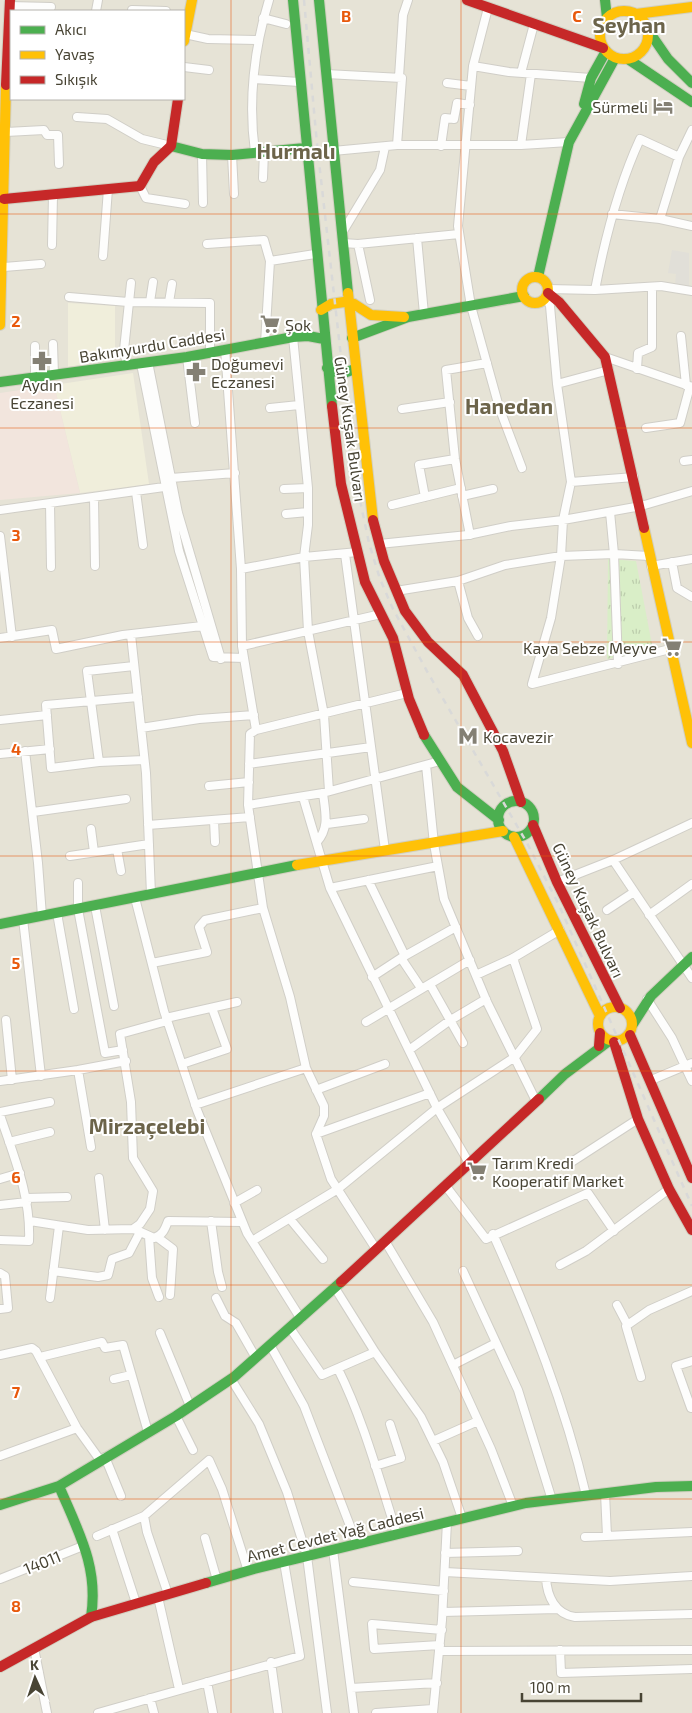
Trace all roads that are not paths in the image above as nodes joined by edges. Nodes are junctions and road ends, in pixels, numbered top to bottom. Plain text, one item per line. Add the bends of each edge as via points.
1 (192, 0) edge
2 (269, 0) edge
3 (293, 0) edge
4 (408, 0) edge
5 (467, 0) edge
6 (605, 0) edge
7 (623, 0) edge
8 (320, 2) edge
9 (10, 3) edge
10 (51, 7) dead end
11 (692, 7) edge
12 (488, 8) junction
13 (632, 12) junction
14 (186, 14) edge
15 (263, 18) junction
16 (607, 18) junction
17 (286, 24) dead end
18 (534, 24) junction
19 (648, 30) junction
20 (185, 37) edge
21 (257, 40) junction
22 (604, 49) junction
23 (615, 58) junction
24 (628, 59) junction
25 (473, 66) junction
26 (185, 67) edge
27 (210, 70) dead end
28 (521, 73) junction
29 (326, 74) junction
30 (531, 74) junction
31 (399, 78) junction
32 (591, 78) junction
33 (254, 79) junction
34 (9, 82) edge
35 (299, 82) junction
36 (447, 83) dead end
37 (692, 83) edge
38 (471, 86) junction
39 (178, 100) edge
40 (692, 102) edge
41 (3, 104) edge
42 (470, 105) junction
43 (77, 117) dead end
44 (582, 118) junction
45 (692, 130) edge
46 (6, 132) junction
47 (569, 142) junction
48 (397, 145) junction
49 (521, 145) junction
50 (171, 146) junction
51 (441, 146) junction
52 (466, 146) junction
53 (385, 147) junction
54 (305, 148) junction
55 (334, 151) junction
56 (259, 152) junction
57 (202, 154) junction
58 (232, 155) junction
59 (679, 157) junction
60 (59, 164) dead end
61 (264, 178) dead end
62 (140, 186) junction
63 (108, 189) junction
64 (234, 194) dead end
65 (53, 195) junction
66 (2, 199) edge
67 (203, 203) dead end
68 (185, 204) dead end
69 (612, 214) junction
70 (660, 219) junction
71 (692, 226) edge
72 (459, 234) junction
73 (342, 238) junction
74 (418, 238) junction
75 (207, 244) dead end
76 (358, 244) junction
77 (52, 246) dead end
78 (315, 254) junction
79 (103, 256) dead end
80 (270, 261) junction
81 (41, 264) dead end
82 (4, 267) junction
83 (538, 277) junction
84 (153, 282) dead end
85 (131, 283) dead end
86 (172, 284) dead end
87 (652, 287) junction
88 (595, 290) junction
89 (692, 291) edge
90 (547, 293) junction
91 (524, 296) junction
92 (69, 297) dead end
93 (370, 300) dead end
94 (128, 302) junction
95 (150, 302) junction
96 (169, 302) junction
97 (348, 303) junction
98 (471, 306) junction
99 (321, 310) junction
100 (424, 314) junction
101 (408, 317) junction
102 (0, 326) edge
103 (322, 328) junction
104 (308, 336) junction
105 (681, 336) dead end
106 (293, 337) junction
107 (352, 338) junction
108 (324, 339) junction
109 (265, 343) junction
110 (54, 344) dead end
111 (34, 346) dead end
112 (225, 349) junction
113 (210, 353) junction
114 (187, 357) junction
115 (604, 357) junction
116 (145, 363) junction
117 (487, 364) junction
118 (127, 365) junction
119 (327, 368) junction
120 (355, 369) junction
121 (637, 369) junction
122 (609, 370) junction
123 (54, 375) junction
124 (35, 377) junction
125 (0, 382) edge
126 (556, 384) junction
127 (689, 386) edge
128 (450, 402) junction
129 (300, 405) junction
130 (270, 408) dead end
131 (402, 409) dead end
132 (195, 423) dead end
133 (646, 428) dead end
134 (455, 459) junction
135 (522, 468) dead end
136 (235, 473) junction
137 (634, 477) junction
138 (171, 478) junction
139 (571, 482) junction
140 (164, 487) junction
141 (308, 488) junction
142 (284, 489) dead end
143 (493, 489) dead end
144 (692, 491) edge
145 (136, 492) junction
146 (462, 492) junction
147 (94, 497) junction
148 (425, 497) junction
149 (50, 503) junction
150 (392, 505) dead end
151 (641, 506) junction
152 (0, 510) edge
153 (308, 512) junction
154 (610, 512) junction
155 (286, 514) dead end
156 (562, 520) junction
157 (470, 534) junction
158 (0, 536) edge
159 (379, 544) junction
160 (143, 545) dead end
161 (358, 552) junction
162 (345, 554) junction
163 (614, 554) junction
164 (561, 556) junction
165 (304, 557) junction
166 (692, 559) edge
167 (650, 561) junction
168 (672, 562) junction
169 (96, 566) dead end
170 (51, 567) dead end
171 (241, 569) junction
172 (458, 580) junction
173 (396, 591) junction
174 (692, 598) edge
175 (381, 614) junction
176 (352, 621) junction
177 (202, 626) junction
178 (308, 631) junction
179 (131, 635) junction
180 (478, 636) dead end
181 (12, 637) junction
182 (0, 638) edge
183 (242, 646) junction
184 (670, 649) junction
185 (244, 658) junction
186 (220, 659) junction
187 (618, 664) junction
188 (134, 666) junction
189 (408, 693) junction
190 (138, 697) junction
191 (90, 701) junction
192 (364, 704) junction
193 (324, 714) junction
194 (47, 715) junction
195 (254, 715) junction
196 (0, 720) edge
197 (141, 728) junction
198 (256, 730) junction
199 (691, 737) edge
200 (371, 747) junction
201 (50, 748) junction
202 (25, 751) junction
203 (327, 752) junction
204 (0, 754) edge
205 (144, 760) junction
206 (440, 761) junction
207 (98, 762) junction
208 (250, 764) junction
209 (426, 765) junction
210 (376, 778) junction
211 (249, 782) junction
212 (209, 786) dead end
213 (326, 792) junction
214 (303, 797) junction
215 (126, 798) dead end
216 (521, 802) junction
217 (248, 805) junction
218 (33, 812) junction
219 (250, 817) junction
220 (364, 819) dead end
221 (214, 820) junction
222 (498, 820) junction
223 (692, 823) edge
224 (327, 824) junction
225 (148, 825) junction
226 (533, 825) junction
227 (91, 829) dead end
228 (503, 831) junction
229 (514, 836) junction
230 (215, 842) dead end
231 (317, 842) junction
232 (149, 844) junction
233 (434, 844) junction
234 (118, 849) junction
235 (385, 850) junction
236 (94, 852) junction
237 (70, 856) dead end
238 (321, 860) junction
239 (613, 860) junction
240 (438, 866) junction
241 (121, 871) dead end
242 (258, 872) junction
243 (368, 880) junction
244 (557, 882) junction
245 (78, 883) dead end
246 (692, 884) edge
247 (330, 888) junction
248 (634, 892) junction
249 (151, 894) junction
250 (135, 898) junction
251 (94, 906) junction
252 (264, 908) junction
253 (78, 909) junction
254 (607, 910) dead end
255 (57, 913) junction
256 (649, 915) junction
257 (42, 916) junction
258 (23, 920) junction
259 (0, 924) edge
260 (456, 927) junction
261 (560, 930) junction
262 (403, 957) junction
263 (692, 957) edge
264 (513, 958) junction
265 (470, 960) junction
266 (152, 964) junction
267 (682, 966) junction
268 (476, 975) junction
269 (372, 977) junction
270 (692, 978) edge
271 (421, 988) junction
272 (432, 988) dead end
273 (486, 998) junction
274 (647, 999) junction
275 (237, 1002) dead end
276 (114, 1006) dead end
277 (212, 1008) junction
278 (74, 1009) dead end
279 (622, 1009) junction
280 (639, 1009) junction
281 (390, 1010) junction
282 (600, 1016) junction
283 (167, 1019) junction
284 (6, 1020) dead end
285 (449, 1021) junction
286 (366, 1022) dead end
287 (633, 1024) junction
288 (630, 1035) junction
289 (463, 1043) dead end
290 (607, 1043) junction
291 (123, 1050) junction
292 (409, 1050) junction
293 (515, 1057) junction
294 (126, 1061) junction
295 (182, 1064) junction
296 (385, 1064) dead end
297 (689, 1064) edge
298 (306, 1068) junction
299 (78, 1070) junction
300 (42, 1076) junction
301 (12, 1080) junction
302 (0, 1081) edge
303 (649, 1081) junction
304 (692, 1081) edge
305 (316, 1090) junction
306 (430, 1093) junction
307 (536, 1101) junction
308 (50, 1102) dead end
309 (195, 1105) junction
310 (437, 1108) junction
311 (0, 1114) edge
312 (638, 1119) junction
313 (50, 1132) dead end
314 (316, 1134) junction
315 (9, 1142) junction
316 (90, 1147) dead end
317 (469, 1163) junction
318 (567, 1166) dead end
319 (20, 1173) junction
320 (692, 1177) edge
321 (99, 1178) dead end
322 (0, 1179) edge
323 (445, 1185) junction
324 (338, 1189) junction
325 (257, 1190) dead end
326 (669, 1190) junction
327 (67, 1196) dead end
328 (27, 1200) junction
329 (234, 1202) junction
330 (0, 1205) edge
331 (290, 1219) junction
332 (30, 1221) junction
333 (211, 1221) junction
334 (242, 1222) junction
335 (58, 1226) junction
336 (105, 1230) junction
337 (136, 1230) junction
338 (692, 1230) edge
339 (614, 1231) junction
340 (494, 1234) junction
341 (149, 1237) junction
342 (157, 1237) junction
343 (0, 1240) edge
344 (252, 1241) junction
345 (385, 1241) junction
346 (376, 1249) junction
347 (323, 1259) dead end
348 (560, 1265) dead end
349 (53, 1271) junction
350 (464, 1271) dead end
351 (0, 1273) edge
352 (222, 1287) dead end
353 (334, 1288) junction
354 (692, 1291) edge
355 (170, 1295) dead end
356 (159, 1297) dead end
357 (50, 1298) dead end
358 (216, 1298) dead end
359 (618, 1306) dead end
360 (0, 1309) edge
361 (301, 1319) junction
362 (627, 1324) junction
363 (290, 1328) junction
364 (160, 1333) dead end
365 (496, 1343) junction
366 (270, 1345) junction
367 (375, 1352) junction
368 (0, 1355) edge
369 (40, 1357) junction
370 (256, 1358) junction
371 (692, 1360) edge
372 (453, 1365) junction
373 (338, 1369) junction
374 (132, 1374) junction
375 (641, 1377) dead end
376 (114, 1379) dead end
377 (231, 1379) junction
378 (190, 1406) junction
379 (691, 1408) edge
380 (176, 1416) junction
381 (478, 1421) junction
382 (390, 1424) dead end
383 (77, 1428) junction
384 (148, 1432) junction
385 (433, 1441) junction
386 (193, 1450) dead end
387 (0, 1456) edge
388 (102, 1458) junction
389 (375, 1466) junction
390 (59, 1486) junction
391 (692, 1486) edge
392 (604, 1493) junction
393 (586, 1495) junction
394 (122, 1496) dead end
395 (552, 1500) junction
396 (0, 1506) edge
397 (513, 1506) junction
398 (144, 1516) junction
399 (462, 1518) junction
400 (447, 1522) junction
401 (112, 1529) junction
402 (692, 1532) edge
403 (397, 1534) junction
404 (97, 1536) dead end
405 (607, 1536) junction
406 (585, 1537) dead end
407 (205, 1538) dead end
408 (357, 1544) junction
409 (83, 1546) junction
410 (333, 1550) junction
411 (518, 1551) dead end
412 (445, 1553) junction
413 (307, 1556) junction
414 (284, 1562) junction
415 (248, 1571) junction
416 (444, 1572) junction
417 (692, 1576) edge
418 (546, 1578) junction
419 (0, 1579) edge
420 (217, 1580) junction
421 (353, 1582) dead end
422 (444, 1591) junction
423 (163, 1596) junction
424 (136, 1603) junction
425 (557, 1610) junction
426 (443, 1612) junction
427 (692, 1614) edge
428 (91, 1617) junction
429 (442, 1630) junction
430 (34, 1648) junction
431 (440, 1648) junction
432 (560, 1650) junction
433 (692, 1650) edge
434 (270, 1662) junction
435 (0, 1667) edge
436 (692, 1669) edge
437 (207, 1682) junction
438 (437, 1683) junction
439 (351, 1688) junction
440 (180, 1689) junction
441 (150, 1698) junction
442 (433, 1711) edge
443 (47, 1713) edge
444 (98, 1713) edge
445 (154, 1713) edge
446 (213, 1713) edge
447 (278, 1713) edge
448 (327, 1713) edge
449 (354, 1713) edge
450 (376, 1713) edge

1 - 14 main road
2 - 15 street
3 - 35 main road, Güney Kuşak Bulvarı
4 - 31 street via 403,15
5 - 12 main road
6 - 16 main road
7 - 13 main road
8 - 29 main road, Güney Kuşak Bulvarı
9 - 10 street
9 - 34 main road
11 - 13 main road
12 - 18 main road
12 - 25 street
13 - 16 main road via 621,11
13 - 19 main road via 642,19
15 - 17 street
15 - 21 street
16 - 22 main road via 600,32
18 - 22 main road
18 - 28 street
19 - 24 main road via 644,49
19 - 37 main road via 668,59
20 - 21 street
21 - 33 street
22 - 23 main road
22 - 32 main road
23 - 24 main road
23 - 44 main road
24 - 40 main road
25 - 28 street
25 - 38 street
26 - 27 street
28 - 30 street
29 - 31 street
29 - 55 main road, Güney Kuşak Bulvarı
30 - 32 street
30 - 49 street
31 - 48 street via 402,78
32 - 44 main road
33 - 35 street
33 - 56 street via 251,127
34 - 41 main road
35 - 54 main road, Güney Kuşak Bulvarı
36 - 38 street
38 - 42 street
39 - 50 main road
41 - 46 main road
42 - 51 street via 457,103 454,119 445,118
42 - 52 street
43 - 50 street via 108,119 142,139
44 - 47 main road
45 - 59 street
46 - 60 street via 44,130 48,136 58,135
46 - 66 main road
47 - 49 street
47 - 83 main road
48 - 51 street
48 - 53 street
49 - 52 street
50 - 57 main road
50 - 62 main road via 154,162
51 - 52 street
52 - 72 street
53 - 55 street
53 - 73 street via 380,170
54 - 56 main road
54 - 78 main road, Güney Kuşak Bulvarı
55 - 73 main road, Güney Kuşak Bulvarı
56 - 58 main road
56 - 61 street
57 - 58 main road
57 - 67 street
58 - 64 street
59 - 69 street via 640,139
59 - 70 street
62 - 63 main road
62 - 68 street via 146,198
63 - 65 main road
63 - 79 street
65 - 66 main road
65 - 77 street
66 - 82 main road
69 - 70 street
69 - 88 street
70 - 71 street
72 - 74 street
72 - 98 street
73 - 76 street
73 - 97 main road, Güney Kuşak Bulvarı
74 - 76 street
74 - 100 street
75 - 80 street via 264,240
76 - 93 street
78 - 80 street
78 - 99 main road, Güney Kuşak Bulvarı
80 - 109 street
81 - 82 street
82 - 102 main road
83 - 90 main road via 545,282
83 - 91 main road via 524,283
84 - 95 street
85 - 94 street
86 - 96 street
87 - 88 street
87 - 89 street
87 - 121 street via 652,347 638,353
88 - 90 street
90 - 91 main road via 535,302
90 - 115 main road via 560,302
90 - 126 street
91 - 98 main road
92 - 94 street
94 - 95 street
94 - 118 street via 124,350
95 - 96 street
96 - 113 street via 210,303
97 - 99 main road via 331,304
97 - 101 main road via 371,315
97 - 107 main road, Güney Kuşak Bulvarı
98 - 100 main road
98 - 117 street
99 - 103 main road, Güney Kuşak Bulvarı
100 - 101 main road
101 - 107 main road
103 - 104 main road
103 - 108 main road, Güney Kuşak Bulvarı
104 - 106 main road, Bakımyurdu Caddesi
104 - 108 main road
105 - 127 street
106 - 109 main road, Bakımyurdu Caddesi
106 - 129 street
107 - 120 main road, Güney Kuşak Bulvarı
108 - 119 main road, Güney Kuşak Bulvarı
109 - 112 main road, Bakımyurdu Caddesi
110 - 123 street
111 - 124 street
112 - 113 main road, Bakımyurdu Caddesi
112 - 136 street
113 - 114 main road, Bakımyurdu Caddesi
114 - 116 main road, Bakımyurdu Caddesi
114 - 132 street
115 - 121 street
115 - 122 main road
116 - 118 main road, Bakımyurdu Caddesi
116 - 138 street
116 - 140 street
117 - 128 street via 446,370
117 - 135 street
118 - 123 main road, Bakımyurdu Caddesi
119 - 120 main road via 340,375 348,375
119 - 161 main road, Güney Kuşak Bulvarı via 341,484
120 - 159 main road, Güney Kuşak Bulvarı via 372,515
121 - 127 street
122 - 126 street
122 - 137 main road
123 - 124 main road, Bakımyurdu Caddesi
124 - 125 main road, Bakımyurdu Caddesi
126 - 139 street
127 - 133 street via 680,423
128 - 131 street
128 - 134 street
129 - 130 street
129 - 141 street
134 - 146 street
134 - 148 street via 419,466
136 - 138 street
136 - 171 street
137 - 139 street
137 - 151 main road
138 - 186 street
139 - 156 street
140 - 145 street
140 - 177 street
141 - 142 street
141 - 153 street
143 - 146 street
144 - 151 street
145 - 147 street
145 - 160 street
146 - 148 street
146 - 157 street
147 - 149 street
147 - 169 street
148 - 150 street
149 - 152 street
149 - 170 street
151 - 154 street
151 - 167 main road
153 - 155 street
153 - 165 street
154 - 156 street
154 - 163 street
156 - 157 street
156 - 164 street
157 - 159 street
158 - 181 street
159 - 173 main road, Güney Kuşak Bulvarı
161 - 162 street
161 - 175 main road, Güney Kuşak Bulvarı via 366,582
162 - 165 street
162 - 176 street
163 - 164 street
163 - 167 street
163 - 187 street
164 - 172 street via 505,565
164 - 187 street via 551,618 532,684
165 - 171 street
165 - 178 street
166 - 168 street
167 - 168 street
167 - 184 main road
168 - 174 street via 677,588
171 - 183 street
172 - 173 street
172 - 180 street via 468,618
173 - 216 main road, Güney Kuşak Bulvarı via 405,611 428,642 463,675 503,751
175 - 176 street
175 - 189 main road, Güney Kuşak Bulvarı via 393,638
176 - 178 street
176 - 192 street
177 - 179 street
177 - 186 street via 213,657
178 - 183 street
178 - 193 street
179 - 181 street via 56,648 52,630
179 - 188 street
181 - 182 street
183 - 185 street
184 - 187 street
184 - 199 main road
185 - 186 street
185 - 195 street
188 - 190 street
188 - 191 street via 87,671
189 - 192 street
189 - 206 main road, Güney Kuşak Bulvarı via 425,738
190 - 191 street
190 - 197 street
191 - 194 street via 46,705
191 - 207 street
192 - 193 street
192 - 200 street
193 - 198 street
193 - 203 street
194 - 196 street
194 - 201 street
195 - 197 street
195 - 198 street
197 - 205 street
198 - 208 street via 250,734
200 - 203 street
200 - 210 street
201 - 202 street
201 - 207 street via 51,768
202 - 204 street
202 - 218 street
203 - 208 street
203 - 213 street
205 - 207 street
205 - 225 street
206 - 209 street
206 - 222 main road, Güney Kuşak Bulvarı via 457,787
208 - 211 street
209 - 210 street
209 - 233 street
210 - 213 street
210 - 235 street
211 - 212 street
211 - 217 street
213 - 214 street
213 - 224 street
214 - 217 street
214 - 231 street
215 - 218 street
216 - 222 main road via 505,805
216 - 226 main road via 531,808
217 - 219 street
218 - 257 street
219 - 221 street
219 - 242 street
220 - 224 street
221 - 225 street
221 - 230 street
222 - 228 main road
223 - 239 street
224 - 231 street
225 - 232 street
226 - 229 main road via 526,834
226 - 244 main road, Güney Kuşak Bulvarı
227 - 236 street
228 - 229 main road
228 - 233 main road
229 - 261 main road
231 - 238 street
232 - 234 street
232 - 249 street
233 - 235 main road
233 - 240 street
234 - 236 street
234 - 241 street
235 - 238 main road
236 - 237 street
238 - 242 main road
238 - 247 street
239 - 244 street
239 - 248 street
240 - 243 street
240 - 260 street via 444,899
242 - 249 main road
242 - 252 street
243 - 247 street
243 - 262 street
244 - 279 main road, Güney Kuşak Bulvarı
245 - 253 street
246 - 256 street
247 - 269 street
248 - 254 street
248 - 256 street
249 - 250 main road
250 - 251 main road
250 - 266 street
251 - 253 main road
251 - 276 street
252 - 266 street via 205,920 199,927 207,952
252 - 298 street via 290,997
253 - 255 main road
253 - 291 street via 105,1053
255 - 257 main road
255 - 278 street
256 - 267 street
257 - 258 main road
258 - 259 main road
258 - 300 street
260 - 262 street
260 - 265 street
261 - 264 street
261 - 282 main road
262 - 269 street
262 - 271 street
263 - 267 main road
264 - 268 street
264 - 293 street via 537,1029
265 - 268 street
265 - 271 street
266 - 283 street
267 - 270 street
267 - 274 main road
268 - 273 street
269 - 281 street
271 - 281 street
272 - 285 street
273 - 285 street
273 - 293 street
274 - 280 main road
274 - 297 street
275 - 277 street
277 - 283 street
277 - 295 street via 227,1049
279 - 280 main road
279 - 282 main road via 609,1008
279 - 287 main road via 629,1014
280 - 287 main road
281 - 286 street
281 - 292 street
282 - 290 main road via 600,1033
283 - 291 street via 120,1034
283 - 295 street
284 - 301 street
285 - 289 street
285 - 292 street
287 - 288 main road
288 - 290 main road
288 - 303 main road
290 - 307 main road
290 - 312 main road
291 - 294 street
292 - 306 street
293 - 307 street
293 - 310 street
294 - 299 street
294 - 337 street via 133,1158 153,1191 150,1209
295 - 309 street
296 - 305 street
297 - 303 street
297 - 304 street
298 - 305 street
298 - 309 street
299 - 300 street
299 - 316 street
300 - 301 street
301 - 302 street
303 - 320 main road
305 - 314 street via 324,1106 324,1116
306 - 310 street
306 - 314 street
307 - 317 main road
308 - 311 street
309 - 329 street
310 - 317 street
310 - 324 street
311 - 315 street
312 - 318 street
312 - 326 main road
313 - 315 street
314 - 324 street
315 - 319 street
317 - 323 main road
319 - 322 street
319 - 328 street
321 - 336 street
323 - 340 street via 486,1239
323 - 345 main road
324 - 331 street
324 - 346 street
325 - 329 street
326 - 338 main road
326 - 339 street
327 - 328 street
328 - 330 street
328 - 332 street
329 - 334 street
331 - 344 street
331 - 347 street
332 - 335 street
332 - 343 street via 29,1240
333 - 334 street
333 - 342 street via 168,1220 165,1230
333 - 352 street
334 - 344 street
335 - 336 street
335 - 349 street
336 - 337 street
337 - 341 street
337 - 349 street via 129,1253 112,1259 108,1275 98,1277
339 - 340 street via 588,1193
339 - 348 street
340 - 393 street via 558,1394
341 - 342 street
341 - 356 street via 152,1278
342 - 355 street via 173,1249
344 - 361 street
345 - 346 main road
345 - 372 street via 433,1322
346 - 353 main road
349 - 357 street
350 - 365 street
351 - 360 street via 5,1276 8,1308
353 - 361 main road
353 - 367 street
354 - 362 street via 649,1310
358 - 370 street via 225,1316 236,1323
359 - 362 street
361 - 363 main road
362 - 375 street
363 - 366 main road
363 - 373 street via 322,1375
364 - 378 street
365 - 372 street
365 - 395 street via 518,1390
366 - 370 main road
366 - 408 street via 304,1406
367 - 373 street
367 - 385 street
368 - 369 street via 32,1348
369 - 374 street via 102,1342 105,1348 123,1346
369 - 383 street
370 - 377 main road
371 - 379 street via 676,1366
372 - 381 street
373 - 389 street via 350,1392
374 - 376 street
374 - 384 street
377 - 378 main road
377 - 413 street via 259,1424 287,1492
378 - 380 main road
380 - 384 main road
380 - 386 street
381 - 385 street
381 - 397 street
382 - 389 street via 401,1458
383 - 387 street
383 - 388 street
384 - 388 main road
385 - 399 street
388 - 390 main road
388 - 394 street
389 - 403 street
390 - 396 main road
390 - 409 main road
391 - 392 main road, Amet Cevdet Yağ Caddesi
392 - 393 main road, Amet Cevdet Yağ Caddesi
392 - 405 street
393 - 395 main road, Amet Cevdet Yağ Caddesi
395 - 397 main road, Amet Cevdet Yağ Caddesi
397 - 399 main road, Amet Cevdet Yağ Caddesi
398 - 401 street
398 - 415 street via 209,1460 222,1489
398 - 423 street
399 - 400 main road, Amet Cevdet Yağ Caddesi
400 - 403 main road, Amet Cevdet Yağ Caddesi
400 - 412 street
401 - 404 street
401 - 424 street
402 - 405 street
403 - 408 main road, Amet Cevdet Yağ Caddesi
405 - 406 street
407 - 420 street
408 - 410 main road, Amet Cevdet Yağ Caddesi
409 - 419 street, 14011
409 - 428 main road via 93,1577
410 - 413 main road, Amet Cevdet Yağ Caddesi
410 - 439 street
411 - 412 street
412 - 416 street
413 - 414 main road, Amet Cevdet Yağ Caddesi
413 - 448 street
414 - 415 main road, Amet Cevdet Yağ Caddesi
414 - 434 street via 300,1656
415 - 420 main road, Amet Cevdet Yağ Caddesi
416 - 418 street
416 - 422 street
417 - 418 street via 610,1581
418 - 425 street via 546,1590
420 - 423 main road, Amet Cevdet Yağ Caddesi
421 - 422 street
422 - 426 street
423 - 424 main road, Amet Cevdet Yağ Caddesi
423 - 440 street
424 - 428 main road, Amet Cevdet Yağ Caddesi
425 - 426 street
425 - 427 street via 574,1617
426 - 429 street
428 - 430 main road, Amet Cevdet Yağ Caddesi
429 - 431 street
429 - 431 street via 372,1624 374,1649
430 - 435 main road, Amet Cevdet Yağ Caddesi
430 - 443 street
431 - 432 street
431 - 438 street
432 - 433 street
432 - 436 street via 561,1673
434 - 437 street
434 - 447 street
437 - 440 street
437 - 446 street
438 - 439 street
438 - 442 street
439 - 449 street
440 - 441 street
441 - 444 street
441 - 445 street
442 - 450 street

